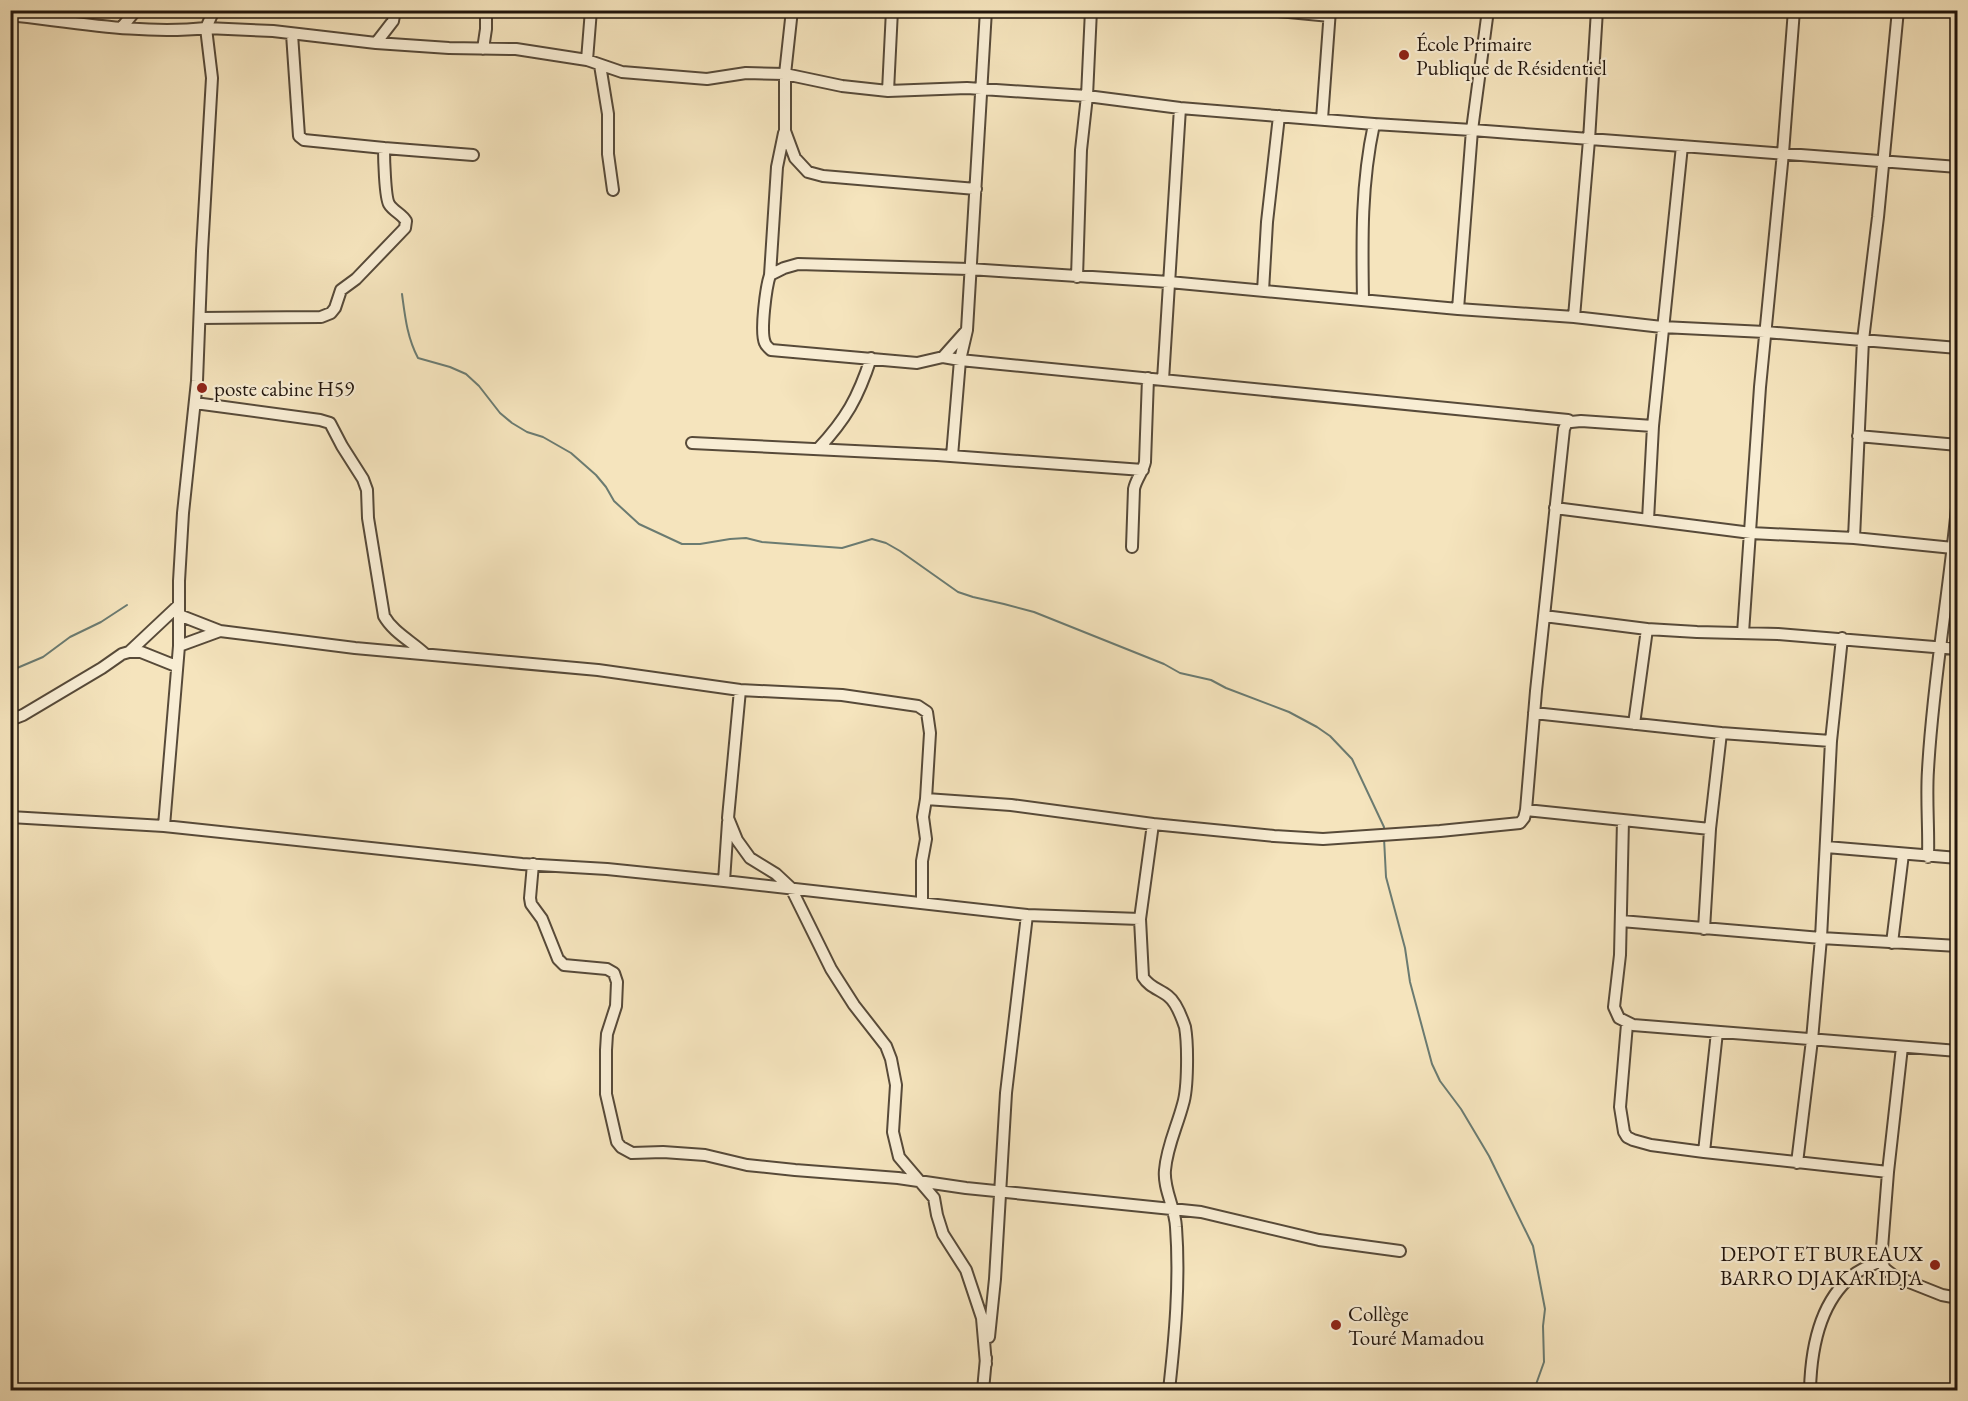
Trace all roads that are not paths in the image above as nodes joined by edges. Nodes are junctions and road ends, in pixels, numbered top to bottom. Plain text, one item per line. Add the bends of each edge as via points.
1 (136, 10) edge
2 (214, 10) edge
3 (395, 10) edge
4 (486, 10) edge
5 (591, 10) edge
6 (792, 10) edge
7 (892, 10) edge
8 (986, 10) edge
9 (1091, 10) edge
10 (1267, 10) edge
11 (1488, 10) edge
12 (1597, 10) edge
13 (1794, 10) edge
14 (1898, 10) edge
15 (1330, 13) edge
16 (10, 15) edge
17 (122, 27) junction
18 (206, 28) junction
19 (292, 34) junction
20 (376, 43) junction
21 (483, 48) junction
22 (587, 60) junction
23 (600, 65) junction
24 (785, 74) junction
25 (980, 89) junction
26 (888, 91) junction
27 (1087, 96) junction
28 (1180, 108) junction
29 (1279, 116) junction
30 (1322, 119) junction
31 (1374, 124) junction
32 (1472, 130) junction
33 (785, 131) junction
34 (1589, 140) junction
35 (1682, 146) junction
36 (384, 148) junction
37 (1783, 153) junction
38 (473, 155) dead end
39 (1884, 161) junction
40 (1958, 167) edge
41 (976, 189) junction
42 (613, 190) dead end
43 (969, 269) junction
44 (770, 275) junction
45 (1077, 277) junction
46 (1169, 282) junction
47 (1263, 291) junction
48 (1363, 300) junction
49 (1458, 309) junction
50 (1574, 317) junction
51 (200, 318) junction
52 (1662, 327) junction
53 (966, 330) junction
54 (1765, 332) junction
55 (1863, 340) junction
56 (1958, 348) edge
57 (943, 357) junction
58 (871, 358) junction
59 (960, 360) junction
60 (1148, 378) junction
61 (1163, 380) junction
62 (195, 403) junction
63 (1568, 420) junction
64 (1653, 426) junction
65 (1858, 436) junction
66 (692, 443) dead end
67 (1958, 445) edge
68 (818, 449) junction
69 (952, 456) junction
70 (1143, 470) junction
71 (1958, 497) edge
72 (1555, 508) junction
73 (1648, 520) junction
74 (1751, 532) junction
75 (1854, 538) junction
76 (1132, 547) dead end
77 (1953, 548) junction
78 (179, 610) junction
79 (1544, 616) junction
80 (1647, 628) junction
81 (220, 631) junction
82 (1743, 633) junction
83 (1842, 638) junction
84 (179, 646) junction
85 (1940, 648) junction
86 (1958, 649) edge
87 (129, 652) junction
88 (425, 654) junction
89 (176, 666) junction
90 (740, 690) junction
91 (1534, 713) junction
92 (10, 720) edge
93 (1634, 724) junction
94 (1721, 733) junction
95 (1831, 741) junction
96 (926, 799) junction
97 (1526, 810) junction
98 (10, 817) edge
99 (728, 818) junction
100 (1623, 820) junction
101 (1153, 824) junction
102 (164, 826) junction
103 (1710, 829) junction
104 (1826, 846) junction
105 (1904, 854) junction
106 (1928, 857) junction
107 (1958, 858) edge
108 (533, 864) junction
109 (724, 881) junction
110 (791, 888) junction
111 (922, 903) junction
112 (1027, 915) junction
113 (1140, 919) junction
114 (1620, 921) junction
115 (1704, 929) junction
116 (1821, 938) junction
117 (1892, 943) junction
118 (1958, 946) edge
119 (1627, 1024) junction
120 (1717, 1032) junction
121 (1812, 1040) junction
122 (1902, 1047) junction
123 (1958, 1051) edge
124 (1704, 1152) junction
125 (1797, 1163) junction
126 (1888, 1172) junction
127 (920, 1181) junction
128 (1000, 1191) junction
129 (1173, 1209) junction
130 (1400, 1251) dead end
131 (1881, 1260) junction
132 (1958, 1298) edge
133 (986, 1364) junction
134 (983, 1390) edge
135 (1170, 1390) edge
136 (1810, 1390) edge

1 - 17 street
2 - 18 street
3 - 20 street via 393,21
4 - 21 street
5 - 22 street
6 - 24 street
7 - 26 street
8 - 25 street
9 - 27 street
10 - 15 street
11 - 32 street
12 - 34 street
13 - 37 street
14 - 39 street
15 - 30 street
16 - 17 street
17 - 18 street
18 - 19 street
18 - 51 street via 212,78
19 - 20 street
19 - 36 street via 299,136 304,140
20 - 21 street
21 - 22 street
22 - 23 street
23 - 24 street via 622,72 707,79 747,73
23 - 42 street
24 - 26 street
24 - 33 street
25 - 26 street
25 - 27 street
25 - 41 street
27 - 28 street
27 - 45 street
28 - 29 street
28 - 46 street
29 - 30 street
29 - 47 street
30 - 31 street
31 - 32 street
31 - 48 street via 1365,174
32 - 34 street
32 - 49 street
33 - 41 street via 795,158 813,174
33 - 44 street via 777,167
34 - 35 street
34 - 50 street
35 - 37 street
35 - 52 street
36 - 38 street
36 - 51 street via 386,196 390,206 406,221 405,228 341,290 331,314
37 - 39 street
37 - 54 street
39 - 40 street
39 - 55 street
41 - 43 street
43 - 44 street via 798,264
43 - 45 street
43 - 53 street
44 - 58 street via 764,329 765,343 771,350
45 - 46 street
46 - 47 street
46 - 61 street
47 - 48 street
48 - 49 street
49 - 50 street
50 - 52 street
51 - 62 street
52 - 54 street
52 - 64 street
53 - 57 street
53 - 59 street
54 - 55 street
54 - 74 street
55 - 56 street
55 - 65 street
57 - 58 street via 917,363
57 - 59 street
58 - 68 street via 860,392 839,427
59 - 60 street
59 - 69 street
60 - 61 street
60 - 70 street
61 - 63 street
62 - 78 street via 183,513
62 - 88 street via 330,423 367,490 384,616 390,626
63 - 64 street
63 - 72 street via 1562,435
64 - 73 street
65 - 67 street
65 - 75 street
66 - 68 street
68 - 69 street
69 - 70 street
70 - 76 street via 1134,489
71 - 77 street
72 - 73 street
72 - 79 street
73 - 74 street
74 - 75 street
74 - 82 street
75 - 77 street
77 - 85 street
78 - 81 street
78 - 84 street
78 - 87 street
79 - 80 street
79 - 91 street
80 - 82 street
80 - 93 street
81 - 84 street
81 - 88 street
82 - 83 street
83 - 85 street
83 - 95 street
84 - 89 street
85 - 86 street
85 - 106 street via 1927,773
87 - 89 street via 141,652
87 - 92 street
88 - 90 street via 598,670
89 - 102 street
90 - 96 street via 842,695 924,708 930,723
90 - 99 street
91 - 93 street
91 - 97 street
93 - 94 street
94 - 95 street
94 - 103 street
95 - 104 street
96 - 101 street via 1011,805
96 - 111 street
97 - 100 street
97 - 101 street via 1522,821 1512,825 1323,839
98 - 102 street
99 - 109 street
99 - 110 street via 736,840 750,858
100 - 103 street
100 - 114 street
101 - 113 street
102 - 108 street
103 - 115 street
104 - 105 street
104 - 116 street
105 - 106 street
105 - 117 street
106 - 107 street
108 - 109 street
108 - 127 street via 531,901 559,962 607,969 616,976 616,1006 608,1034 605,1083 621,1147 639,1154 705,1155 747,1165
109 - 110 street
110 - 111 street
110 - 127 street via 831,969 888,1052 896,1085 892,1127 899,1157
111 - 112 street
112 - 113 street
112 - 128 street via 1007,1082
113 - 129 street via 1143,977 1174,1002 1185,1028 1188,1050 1185,1096 1168,1146 1164,1172
114 - 115 street
114 - 119 street via 1614,1007
115 - 116 street
116 - 117 street
116 - 121 street
117 - 118 street
119 - 120 street
119 - 124 street via 1620,1107 1627,1137 1639,1143
120 - 121 street
120 - 124 street
121 - 122 street
121 - 125 street
122 - 123 street
122 - 126 street
124 - 125 street
125 - 126 street
126 - 131 street
127 - 128 street
127 - 133 street via 934,1198 943,1233 969,1276 982,1318
128 - 129 street
128 - 133 street
129 - 130 street via 1235,1219 1320,1240
129 - 135 street via 1177,1298
131 - 132 street via 1894,1276
131 - 136 street via 1854,1274 1830,1303 1815,1341
133 - 134 street

